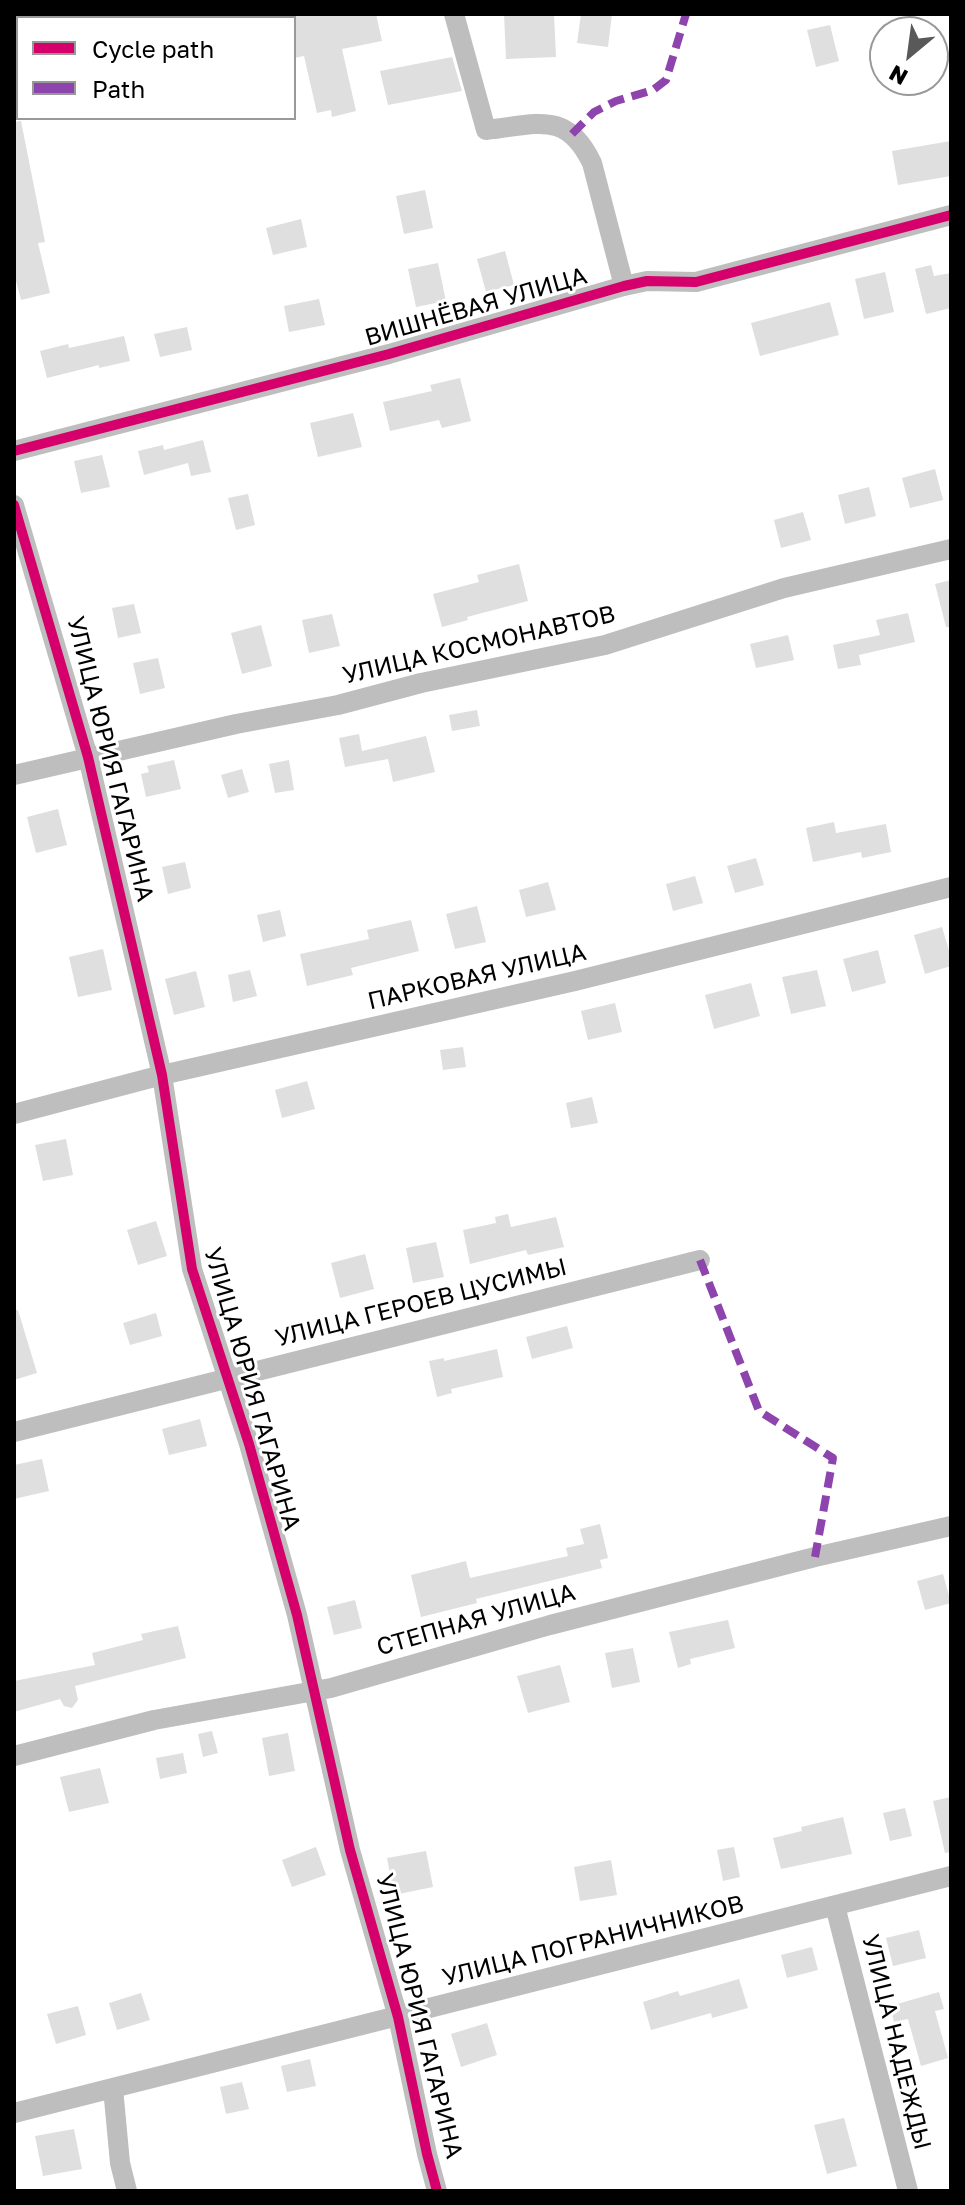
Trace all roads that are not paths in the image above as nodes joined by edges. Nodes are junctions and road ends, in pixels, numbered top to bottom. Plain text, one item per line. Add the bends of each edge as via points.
1 (454, 14) edge
2 (951, 215) edge
3 (624, 286) junction
4 (14, 451) edge
5 (14, 505) edge
6 (951, 549) edge
7 (88, 757) junction
8 (14, 775) edge
9 (951, 887) edge
10 (162, 1075) junction
11 (14, 1114) edge
12 (700, 1260) dead end
13 (227, 1377) junction
14 (14, 1432) edge
15 (951, 1526) edge
16 (315, 1689) junction
17 (14, 1756) edge
18 (951, 1876) edge
19 (835, 1906) junction
20 (398, 2017) junction
21 (113, 2088) junction
22 (14, 2113) edge
23 (127, 2191) edge
24 (437, 2191) edge
25 (908, 2191) edge

1 - 3 street via 486,130 553,123 584,147
2 - 3 street, ВИШНЁВАЯ УЛИЦА via 696,282
3 - 4 street, ВИШНЁВАЯ УЛИЦА via 389,354
5 - 7 street, УЛИЦА ЮРИЯ ГАГАРИНА
6 - 7 street, УЛИЦА КОСМОНАВТОВ via 784,588 605,645
7 - 8 street, УЛИЦА КОСМОНАВТОВ
7 - 10 street, УЛИЦА ЮРИЯ ГАГАРИНА
9 - 10 street, ПАРКОВАЯ УЛИЦА via 590,978
10 - 11 street, ПАРКОВАЯ УЛИЦА
10 - 13 street, УЛИЦА ЮРИЯ ГАГАРИНА via 192,1269
12 - 13 street, УЛИЦА ГЕРОЕВ ЦУСИМЫ
13 - 14 street, УЛИЦА ГЕРОЕВ ЦУСИМЫ
13 - 16 street, УЛИЦА ЮРИЯ ГАГАРИНА
15 - 16 street, СТЕПНАЯ УЛИЦА
16 - 17 street, СТЕПНАЯ УЛИЦА via 154,1720
16 - 20 street, УЛИЦА ЮРИЯ ГАГАРИНА via 350,1850
18 - 19 street, УЛИЦА ПОГРАНИЧНИКОВ
19 - 20 street, УЛИЦА ПОГРАНИЧНИКОВ
19 - 25 street, УЛИЦА НАДЕЖДЫ
20 - 21 street, УЛИЦА ПОГРАНИЧНИКОВ
20 - 24 street, УЛИЦА ЮРИЯ ГАГАРИНА
21 - 22 street, УЛИЦА ПОГРАНИЧНИКОВ
21 - 23 street

